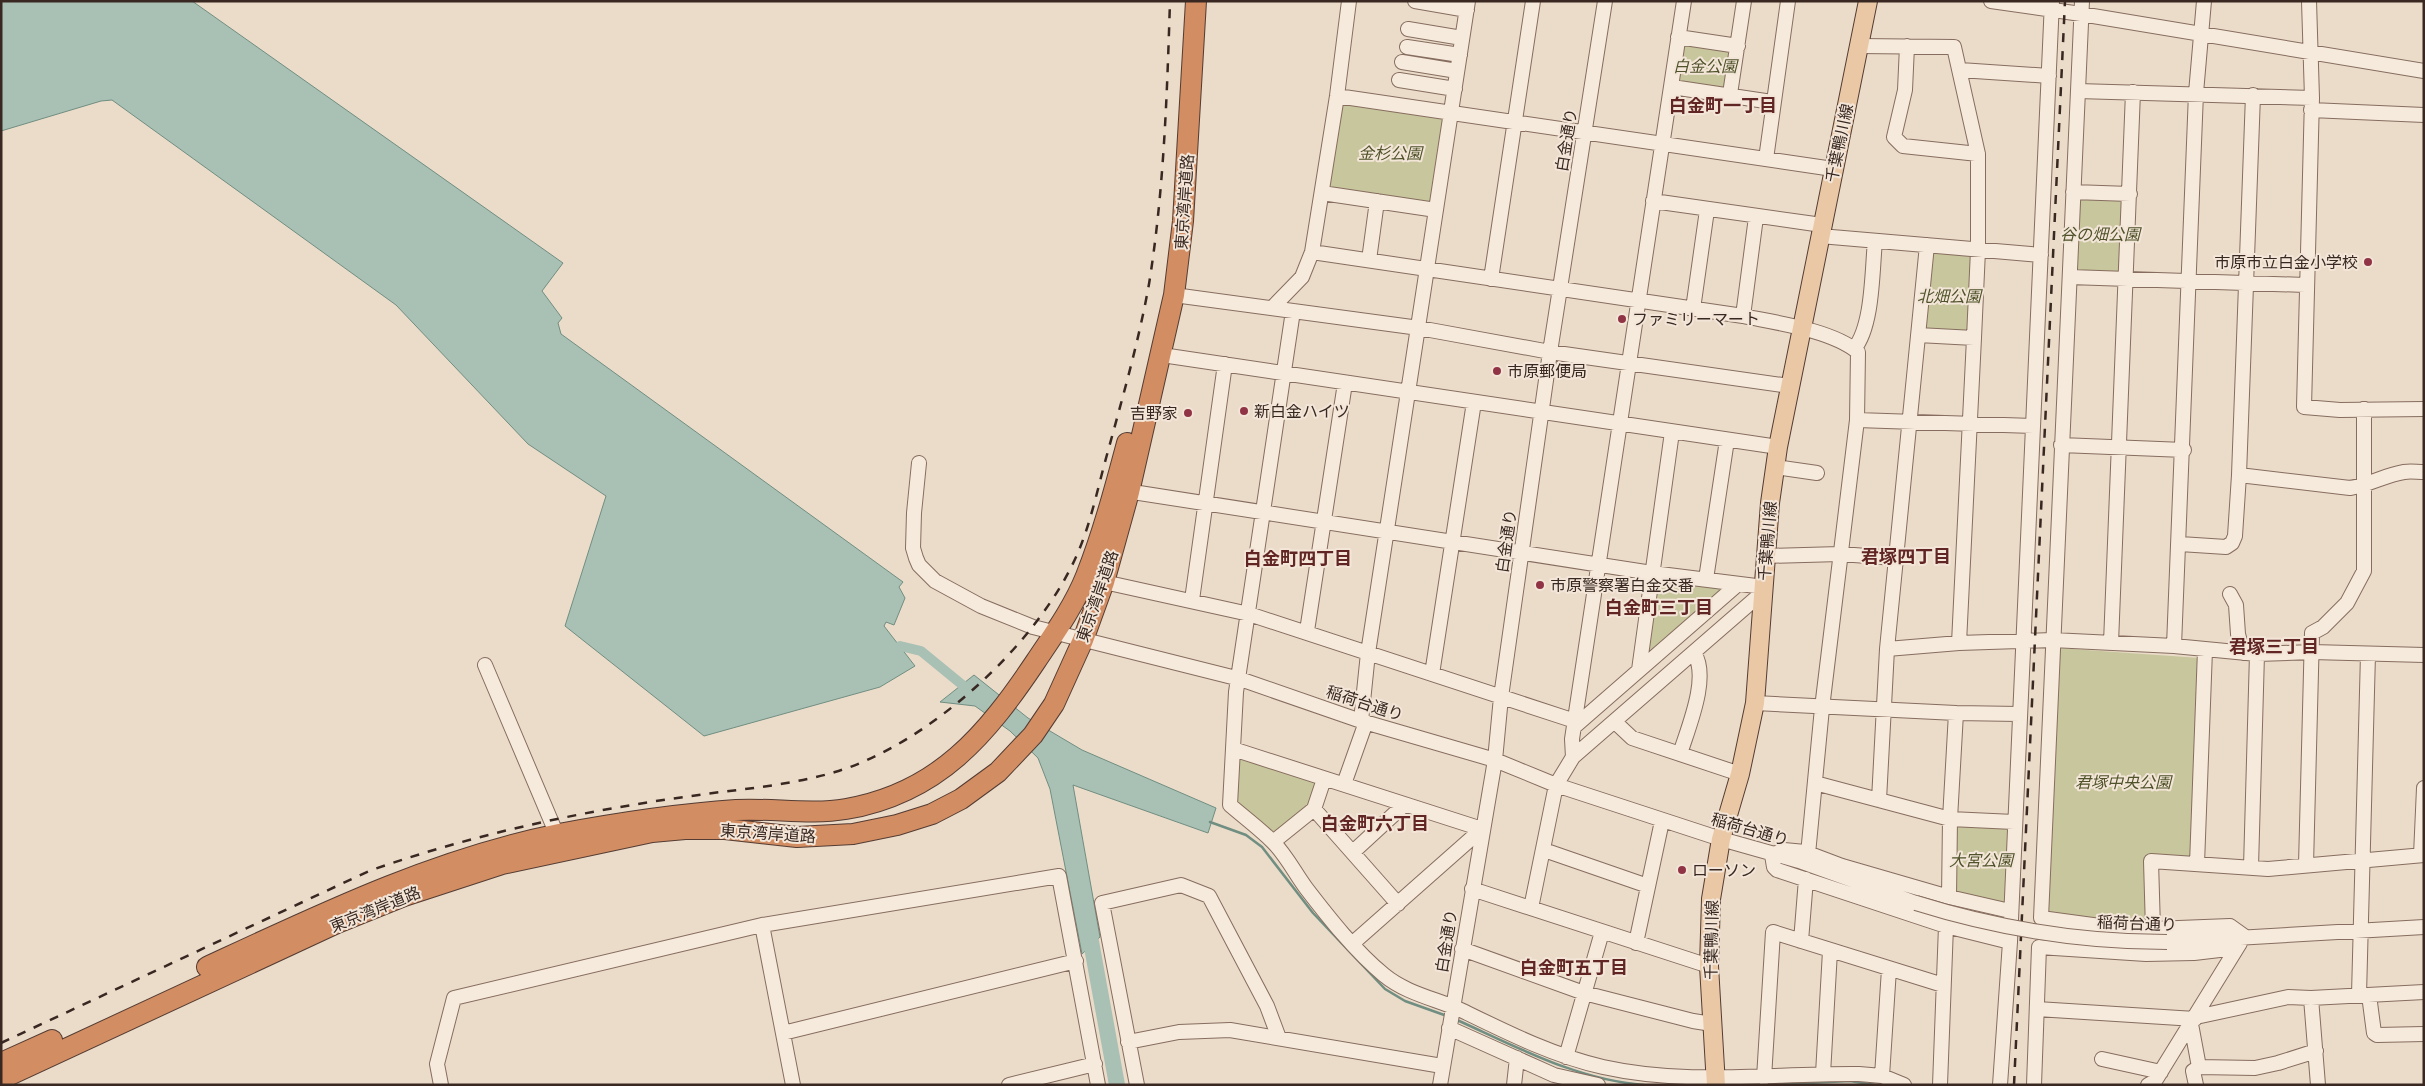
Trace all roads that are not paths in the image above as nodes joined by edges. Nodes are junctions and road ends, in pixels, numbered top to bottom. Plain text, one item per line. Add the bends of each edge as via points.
1 (1185, 1) edge
2 (1196, 1) edge
3 (1349, 1) edge
4 (1415, 1) edge
5 (1533, 1) edge
6 (1605, 1) edge
7 (1684, 1) edge
8 (1744, 1) edge
9 (1788, 1) edge
10 (1868, 1) edge
11 (1990, 1) edge
12 (2204, 1) edge
13 (2309, 1) edge
14 (1467, 5) edge
15 (2051, 5) edge
16 (2082, 8) edge
17 (1408, 29) dead end
18 (2200, 33) junction
19 (1678, 37) junction
20 (1462, 38) junction
21 (1738, 46) junction
22 (1859, 46) junction
23 (1907, 46) junction
24 (1407, 47) dead end
25 (2311, 53) junction
26 (1460, 55) junction
27 (1402, 62) dead end
28 (1960, 70) junction
29 (1458, 71) junction
30 (2424, 72) edge
31 (2049, 76) junction
32 (1399, 80) dead end
33 (1672, 86) junction
34 (1455, 89) junction
35 (2078, 91) junction
36 (2133, 92) junction
37 (2196, 93) junction
38 (1730, 94) junction
39 (2253, 95) junction
40 (1337, 96) junction
41 (1772, 102) junction
42 (2312, 104) junction
43 (1451, 113) junction
44 (2424, 115) edge
45 (1514, 122) junction
46 (1585, 133) junction
47 (1662, 144) junction
48 (1978, 154) junction
49 (1766, 159) junction
50 (1833, 169) junction
51 (2073, 192) junction
52 (1322, 193) junction
53 (2130, 194) junction
54 (1377, 201) junction
55 (1653, 201) junction
56 (1436, 210) junction
57 (1707, 210) junction
58 (1756, 217) junction
59 (1821, 231) junction
60 (1875, 240) junction
61 (1927, 245) junction
62 (1978, 250) junction
63 (1312, 252) junction
64 (2041, 255) junction
65 (1369, 260) junction
66 (1428, 269) junction
67 (2070, 277) junction
68 (2126, 278) junction
69 (1491, 279) junction
70 (2188, 282) junction
71 (2246, 282) junction
72 (2306, 284) junction
73 (1560, 290) junction
74 (1174, 295) junction
75 (1638, 301) junction
76 (1272, 308) junction
77 (1694, 309) junction
78 (1293, 311) junction
79 (1743, 316) junction
80 (1800, 327) junction
81 (1419, 328) junction
82 (1918, 335) junction
83 (1974, 338) junction
84 (1854, 349) junction
85 (1550, 352) junction
86 (1162, 354) junction
87 (1628, 363) junction
88 (1225, 364) junction
89 (1284, 373) junction
90 (1345, 383) junction
91 (1789, 386) junction
92 (1410, 392) junction
93 (1474, 402) junction
94 (2364, 409) junction
95 (2424, 409) edge
96 (1542, 413) junction
97 (1858, 420) junction
98 (1909, 422) junction
99 (1620, 424) junction
100 (1970, 425) junction
101 (2033, 426) junction
102 (1672, 432) junction
103 (1727, 440) junction
104 (2061, 446) junction
105 (1778, 447) junction
106 (2119, 448) junction
107 (2184, 450) junction
108 (919, 462) dead end
109 (1775, 467) junction
110 (2424, 472) edge
111 (1817, 473) dead end
112 (2239, 475) junction
113 (2366, 486) junction
114 (1122, 491) junction
115 (1206, 505) junction
116 (1264, 514) junction
117 (1323, 523) junction
118 (1387, 532) junction
119 (1451, 541) junction
120 (2180, 544) junction
121 (1522, 552) junction
122 (1840, 554) junction
123 (1766, 556) junction
124 (1895, 558) junction
125 (1600, 564) junction
126 (1652, 574) junction
127 (1706, 579) junction
128 (1104, 582) junction
129 (1737, 585) junction
130 (1763, 589) junction
131 (2230, 594) dead end
132 (1192, 600) junction
133 (1249, 614) junction
134 (1056, 632) junction
135 (1307, 632) junction
136 (1083, 640) junction
137 (2052, 640) junction
138 (2022, 641) junction
139 (2111, 643) junction
140 (1958, 644) junction
141 (2174, 646) junction
142 (1887, 649) junction
143 (2204, 650) junction
144 (2312, 652) junction
145 (1368, 653) junction
146 (1694, 653) junction
147 (2250, 654) junction
148 (2368, 654) junction
149 (2424, 656) edge
150 (485, 666) dead end
151 (1639, 670) junction
152 (1432, 674) junction
153 (1240, 679) junction
154 (1500, 696) junction
155 (1755, 703) junction
156 (1822, 708) junction
157 (1884, 709) junction
158 (1956, 713) junction
159 (2019, 714) junction
160 (1363, 721) junction
161 (1615, 722) junction
162 (1575, 724) junction
163 (1233, 749) junction
164 (1680, 754) junction
165 (1574, 757) junction
166 (1495, 760) junction
167 (1740, 774) junction
168 (1324, 778) junction
169 (1344, 784) junction
170 (1815, 784) junction
171 (1556, 785) junction
172 (2424, 788) edge
173 (1879, 800) junction
174 (1404, 806) junction
175 (1314, 809) junction
176 (1950, 819) junction
177 (1662, 821) junction
178 (2014, 822) junction
179 (1482, 829) junction
180 (1721, 840) junction
181 (560, 842) junction
182 (1273, 842) junction
183 (1544, 850) junction
184 (1353, 852) junction
185 (1772, 854) junction
186 (1808, 854) junction
187 (2422, 855) edge
188 (2364, 859) junction
189 (2197, 864) junction
190 (2306, 865) junction
191 (2251, 867) junction
192 (1806, 880) junction
193 (1648, 886) junction
194 (1472, 889) junction
195 (1949, 897) junction
196 (1398, 904) junction
197 (1531, 908) junction
198 (2010, 910) junction
199 (762, 925) junction
200 (1946, 926) junction
201 (2424, 927) edge
202 (2153, 929) junction
203 (1602, 932) junction
204 (2360, 932) junction
205 (2244, 936) junction
206 (1801, 941) junction
207 (2010, 942) junction
208 (1353, 943) junction
209 (1636, 943) junction
210 (1462, 949) junction
211 (1830, 950) junction
212 (1076, 961) junction
213 (1709, 966) junction
214 (1890, 969) junction
215 (1943, 985) junction
216 (2424, 992) edge
217 (1584, 993) junction
218 (2364, 995) junction
219 (2311, 998) junction
220 (1453, 1006) junction
221 (2037, 1009) junction
222 (2194, 1020) junction
223 (1712, 1024) junction
224 (1448, 1028) junction
225 (783, 1032) junction
226 (2424, 1034) edge
227 (1279, 1038) junction
228 (1128, 1042) junction
229 (2316, 1051) junction
230 (1566, 1057) junction
231 (1517, 1058) junction
232 (2102, 1059) dead end
233 (1, 1063) edge
234 (1094, 1064) junction
235 (1442, 1066) junction
236 (2199, 1067) junction
237 (1824, 1074) junction
238 (1882, 1076) junction
239 (1764, 1078) junction
240 (1, 1079) edge
241 (2156, 1081) edge
242 (1716, 1082) edge
243 (1580, 1083) edge
244 (441, 1085) edge
245 (793, 1085) edge
246 (1009, 1085) edge
247 (1098, 1085) edge
248 (1137, 1085) edge
249 (1440, 1085) edge
250 (1514, 1085) edge
251 (1598, 1085) edge
252 (1904, 1085) edge
253 (1940, 1085) edge
254 (2000, 1085) edge
255 (2034, 1085) edge
256 (2196, 1085) edge
257 (2318, 1085) edge

1 - 114 highway, 東京湾岸道路 via 1174,189 1165,268
2 - 74 highway, 東京湾岸道路 via 1184,211
3 - 40 street
4 - 14 street
5 - 45 street
6 - 46 street, 白金通り
7 - 19 street
8 - 21 street
9 - 41 street
10 - 22 main road, 千葉鴨川線
11 - 15 street
12 - 18 street
13 - 25 street
14 - 20 street
15 - 16 street
15 - 31 street
16 - 18 street
16 - 35 street
17 - 20 street
18 - 25 street
18 - 37 street
19 - 21 street
19 - 33 street
20 - 26 street
21 - 38 street
22 - 23 street
22 - 50 main road, 千葉鴨川線
23 - 28 street via 1954,48
23 - 48 street via 1905,90 1894,137 1903,146
24 - 26 street
25 - 30 street
25 - 42 street
26 - 29 street
27 - 29 street
28 - 31 street
28 - 48 street
29 - 34 street
31 - 64 street
32 - 34 street
33 - 38 street
33 - 47 street
34 - 43 street
35 - 36 street
35 - 51 street
36 - 37 street
36 - 53 street
37 - 39 street
37 - 70 street
38 - 41 street
39 - 42 street
39 - 71 street
40 - 43 street
40 - 52 street
41 - 49 street
42 - 44 street
42 - 72 street
43 - 45 street
43 - 56 street
45 - 46 street
45 - 69 street
46 - 47 street
46 - 73 street, 白金通り
47 - 49 street
47 - 55 street
48 - 62 street
49 - 50 street
50 - 59 main road, 千葉鴨川線
51 - 53 street
51 - 67 street
52 - 54 street
52 - 63 street
53 - 68 street
54 - 56 street
54 - 65 street
55 - 57 street
55 - 75 street
56 - 66 street
57 - 58 street
57 - 77 street
58 - 59 street
58 - 79 street
59 - 60 street
59 - 80 main road, 千葉鴨川線
60 - 61 street
60 - 84 street via 1866,321 1861,341
61 - 62 street
61 - 82 street
62 - 64 street
62 - 83 street
63 - 65 street
63 - 76 street via 1302,277
64 - 101 street
65 - 66 street
66 - 69 street
66 - 81 street
67 - 68 street
67 - 104 street
68 - 70 street
68 - 106 street
69 - 73 street
70 - 71 street
70 - 107 street
71 - 72 street
71 - 112 street
72 - 94 street via 2304,407
73 - 75 street
73 - 85 street, 白金通り
74 - 76 street
74 - 86 highway, 東京湾岸道路
75 - 77 street
75 - 87 street
76 - 78 street
77 - 79 street
78 - 81 street
78 - 89 street
79 - 80 street
80 - 84 street
80 - 91 main road, 千葉鴨川線
81 - 85 street
81 - 92 street
82 - 83 street
82 - 98 street
83 - 100 street
84 - 97 street via 1859,360
85 - 87 street
85 - 96 street, 白金通り
86 - 88 street
86 - 114 highway, 東京湾岸道路
87 - 91 street
87 - 99 street
88 - 89 street
88 - 115 street
89 - 90 street
89 - 116 street
90 - 92 street
90 - 117 street
91 - 105 main road, 千葉鴨川線
92 - 93 street
92 - 118 street
93 - 96 street
93 - 119 street
94 - 95 street
94 - 113 street
96 - 99 street
96 - 121 street, 白金通り
97 - 98 street
97 - 122 street
98 - 100 street
98 - 124 street
99 - 102 street
99 - 125 street
100 - 101 street
100 - 140 street
101 - 138 street
102 - 103 street
102 - 126 street
103 - 105 street
103 - 127 street
104 - 106 street
104 - 137 street
105 - 109 main road, 千葉鴨川線
106 - 107 street
106 - 139 street
107 - 120 street
108 - 134 street, 稲荷台通り via 913,548 919,565 948,590 1017,620
109 - 111 street
109 - 123 main road, 千葉鴨川線
110 - 113 street via 2404,472
112 - 113 street via 2350,488
112 - 120 street via 2232,543 2226,547
113 - 144 street via 2364,571 2347,603 2323,627 2312,633
114 - 115 street
114 - 128 highway, 東京湾岸道路
114 - 134 highway, 東京湾岸道路 via 1086,576
115 - 116 street
115 - 132 street
116 - 117 street
116 - 133 street
117 - 118 street
117 - 135 street
118 - 119 street
118 - 145 street
119 - 121 street
119 - 152 street
120 - 141 street
121 - 125 street
121 - 154 street, 白金通り
122 - 123 street
122 - 124 street
122 - 156 street
123 - 130 main road, 千葉鴨川線
124 - 142 street
125 - 126 street
125 - 162 street
126 - 127 street
126 - 151 street
127 - 129 street
128 - 132 street
128 - 136 highway, 東京湾岸道路
129 - 130 street
129 - 151 street
130 - 146 street
130 - 155 main road, 千葉鴨川線
131 - 147 street via 2236,605 2238,634
132 - 133 street
133 - 135 street
133 - 153 street
134 - 136 street, 稲荷台通り
134 - 181 highway, 東京湾岸道路 via 986,730 939,773 909,790 843,810 737,810 650,817
135 - 145 street
136 - 153 street, 稲荷台通り
136 - 181 highway, 東京湾岸道路 via 1054,704 1033,735 998,772 961,799 932,814 887,827 826,837 685,829
137 - 138 street
137 - 139 street
137 - 202 street via 2041,918
138 - 140 street
138 - 159 street
139 - 141 street
140 - 142 street
141 - 143 street
142 - 157 street
143 - 147 street
143 - 189 street
144 - 147 street
144 - 148 street
144 - 190 street
145 - 152 street
145 - 160 street
146 - 161 street
146 - 164 street via 1698,660 1699,695
147 - 191 street
148 - 149 street
148 - 188 street
150 - 181 street
151 - 162 street
152 - 154 street
153 - 160 street, 稲荷台通り
153 - 163 street via 1236,692
154 - 162 street
154 - 166 street, 白金通り
155 - 156 street
155 - 167 main road, 千葉鴨川線
156 - 157 street
156 - 170 street
157 - 158 street
157 - 173 street
158 - 159 street
158 - 176 street
159 - 178 street
160 - 166 street, 稲荷台通り
160 - 169 street
161 - 164 street via 1632,738
161 - 165 street
162 - 165 street
163 - 168 street
163 - 182 street via 1230,805
164 - 167 street
165 - 171 street
166 - 171 street, 稲荷台通り
166 - 179 street, 白金通り
167 - 180 main road, 千葉鴨川線
168 - 169 street
168 - 175 street
169 - 174 street
170 - 173 street
170 - 186 street
171 - 177 street, 稲荷台通り
171 - 183 street
172 - 187 street
173 - 176 street
174 - 179 street
174 - 184 street
175 - 182 street
175 - 184 street
176 - 178 street
176 - 195 street
177 - 180 street, 稲荷台通り
177 - 193 street
178 - 198 street
179 - 194 street, 白金通り
179 - 196 street
180 - 185 street, 稲荷台通り
180 - 213 main road, 千葉鴨川線 via 1711,899
181 - 233 highway, 東京湾岸道路 via 499,848 400,882 332,909
181 - 240 highway, 東京湾岸道路 via 404,896 337,923
182 - 208 street via 1307,889
183 - 193 street
183 - 197 street
184 - 196 street
185 - 186 street via 1794,850
185 - 192 street via 1777,870
185 - 205 street, 稲荷台通り, bridge via 1916,904 2018,930 2089,939 2167,942
186 - 195 street
187 - 188 street
188 - 190 street
188 - 204 street
189 - 191 street
189 - 202 street via 2151,861
190 - 191 street
192 - 200 street
192 - 206 street
193 - 209 street
194 - 197 street
194 - 210 street, 白金通り
195 - 198 street
196 - 208 street
197 - 203 street
198 - 207 street
199 - 212 street via 1059,876
199 - 225 street
199 - 244 street via 454,998 437,1064
200 - 207 street
200 - 215 street
201 - 204 street, 稲荷台通り
202 - 205 street via 2230,926
203 - 209 street
203 - 217 street
204 - 205 street, 稲荷台通り
204 - 218 street
205 - 221 street via 2228,950 2216,952 2146,954 2039,947
205 - 222 street
206 - 211 street
206 - 239 street via 1773,932
207 - 254 street
208 - 220 street via 1384,975 1402,988
209 - 213 street
210 - 217 street
210 - 220 street, 白金通り
211 - 214 street
211 - 237 street
212 - 225 street
212 - 234 street
213 - 223 main road, 千葉鴨川線
214 - 215 street
214 - 238 street
215 - 253 street
216 - 218 street
217 - 223 street
217 - 230 street
218 - 219 street
218 - 226 street via 2377,1035
219 - 222 street via 2288,997
219 - 229 street
220 - 224 street, 白金通り
220 - 230 street
221 - 222 street
221 - 255 street
222 - 236 street
222 - 241 street
223 - 242 main road, 千葉鴨川線
224 - 231 street
224 - 235 street, 白金通り
225 - 245 street
227 - 228 street via 1230,1030 1198,1030
227 - 228 street via 1267,1006 1209,896 1180,885 1102,902
227 - 235 street
228 - 248 street
229 - 236 street via 2255,1068
229 - 257 street
230 - 242 street via 1636,1073
231 - 243 street
231 - 250 street
232 - 241 street
234 - 246 street
234 - 247 street
235 - 249 street, 白金通り
236 - 256 street via 2193,1071
237 - 238 street
237 - 239 street
238 - 252 street
239 - 242 street
243 - 251 street

